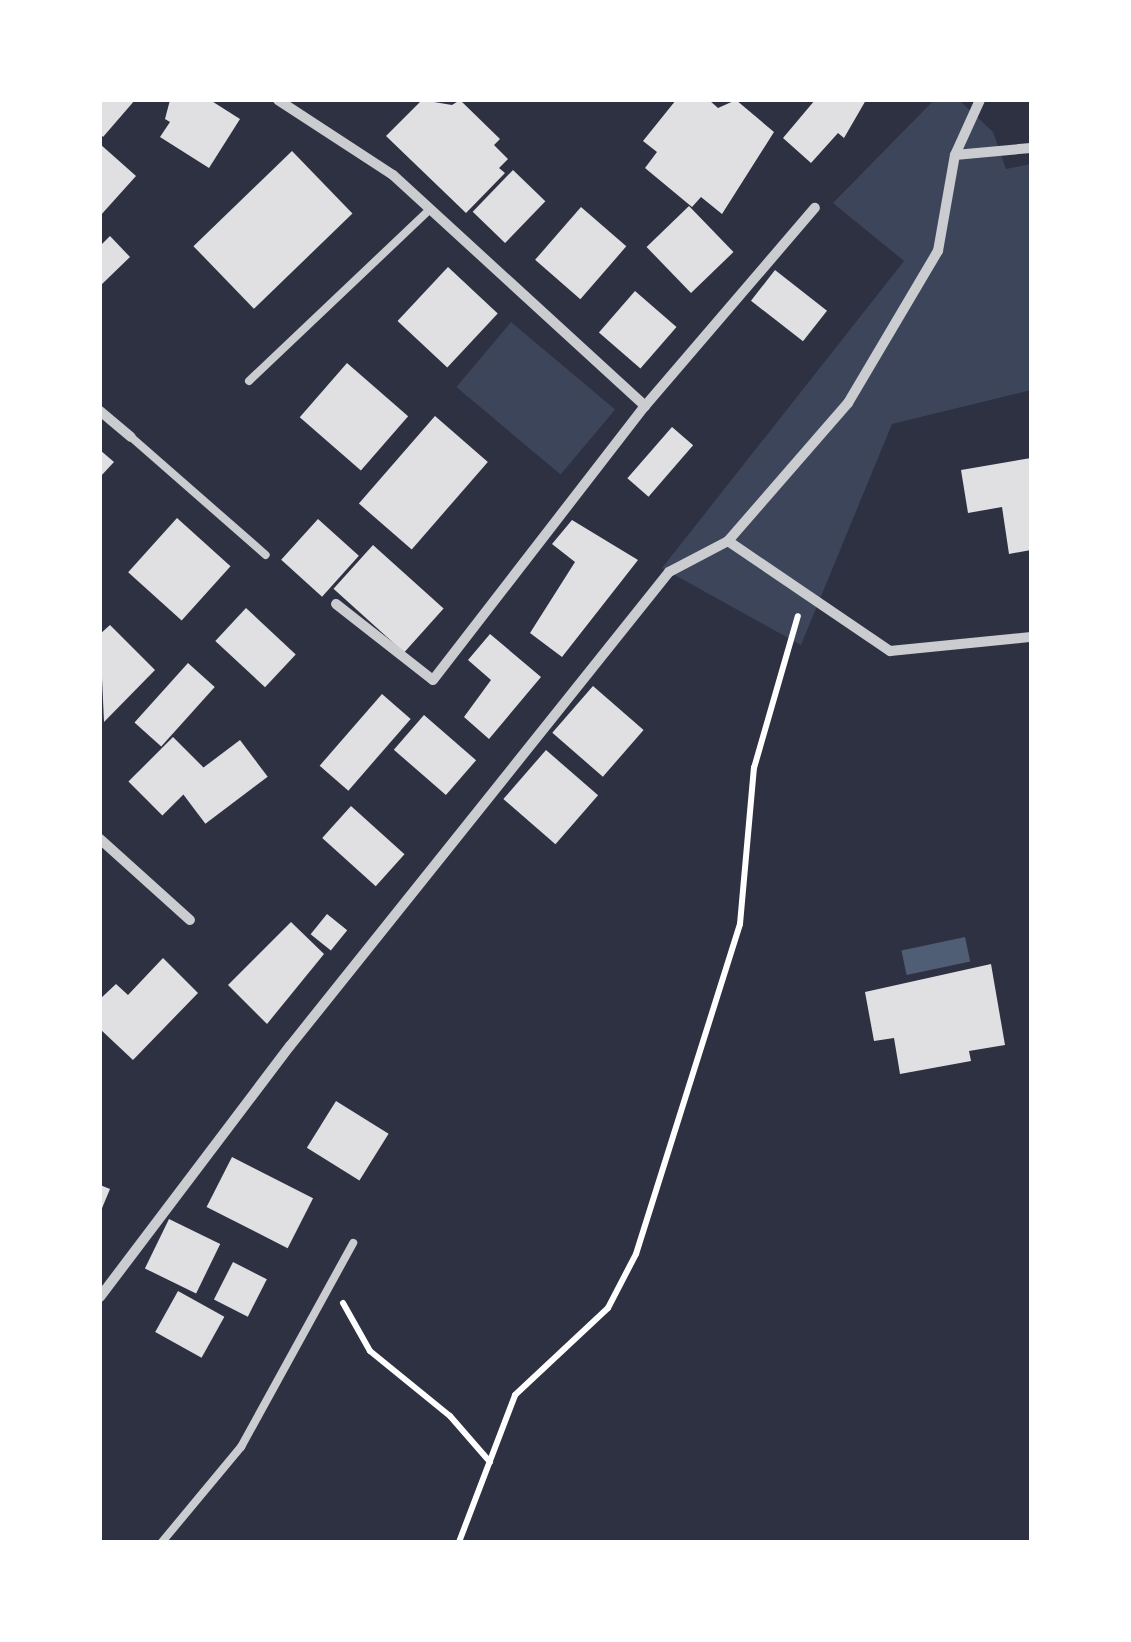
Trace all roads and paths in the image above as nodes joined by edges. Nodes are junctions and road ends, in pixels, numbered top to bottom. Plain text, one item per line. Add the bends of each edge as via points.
1 (278, 100) edge
2 (980, 100) edge
3 (1031, 148) edge
4 (955, 155) junction
5 (815, 208) dead end
6 (430, 210) junction
7 (249, 381) dead end
8 (645, 406) junction
9 (100, 411) edge
10 (131, 437) joint
11 (728, 541) junction
12 (266, 554) dead end
13 (806, 590) junction
14 (336, 604) dead end
15 (1031, 636) edge
16 (100, 839) edge
17 (190, 920) dead end
18 (352, 1243) dead end
19 (345, 1288) dead end
20 (100, 1297) edge
21 (490, 1462) junction
22 (162, 1542) edge
23 (460, 1542) edge

1 - 6 street via 392,175
2 - 4 street
3 - 4 street
4 - 11 street via 938,251 848,403
5 - 8 street
6 - 7 lane
6 - 8 street
8 - 14 street via 433,680
9 - 10 street
10 - 12 lane
11 - 13 street
11 - 20 street via 669,572 302,1031
13 - 15 street via 890,651
13 - 21 path via 754,768 740,924 636,1254 608,1308 515,1395
16 - 17 street
18 - 22 lane via 241,1447
19 - 21 path via 342,1303 370,1352 450,1416
21 - 23 path

